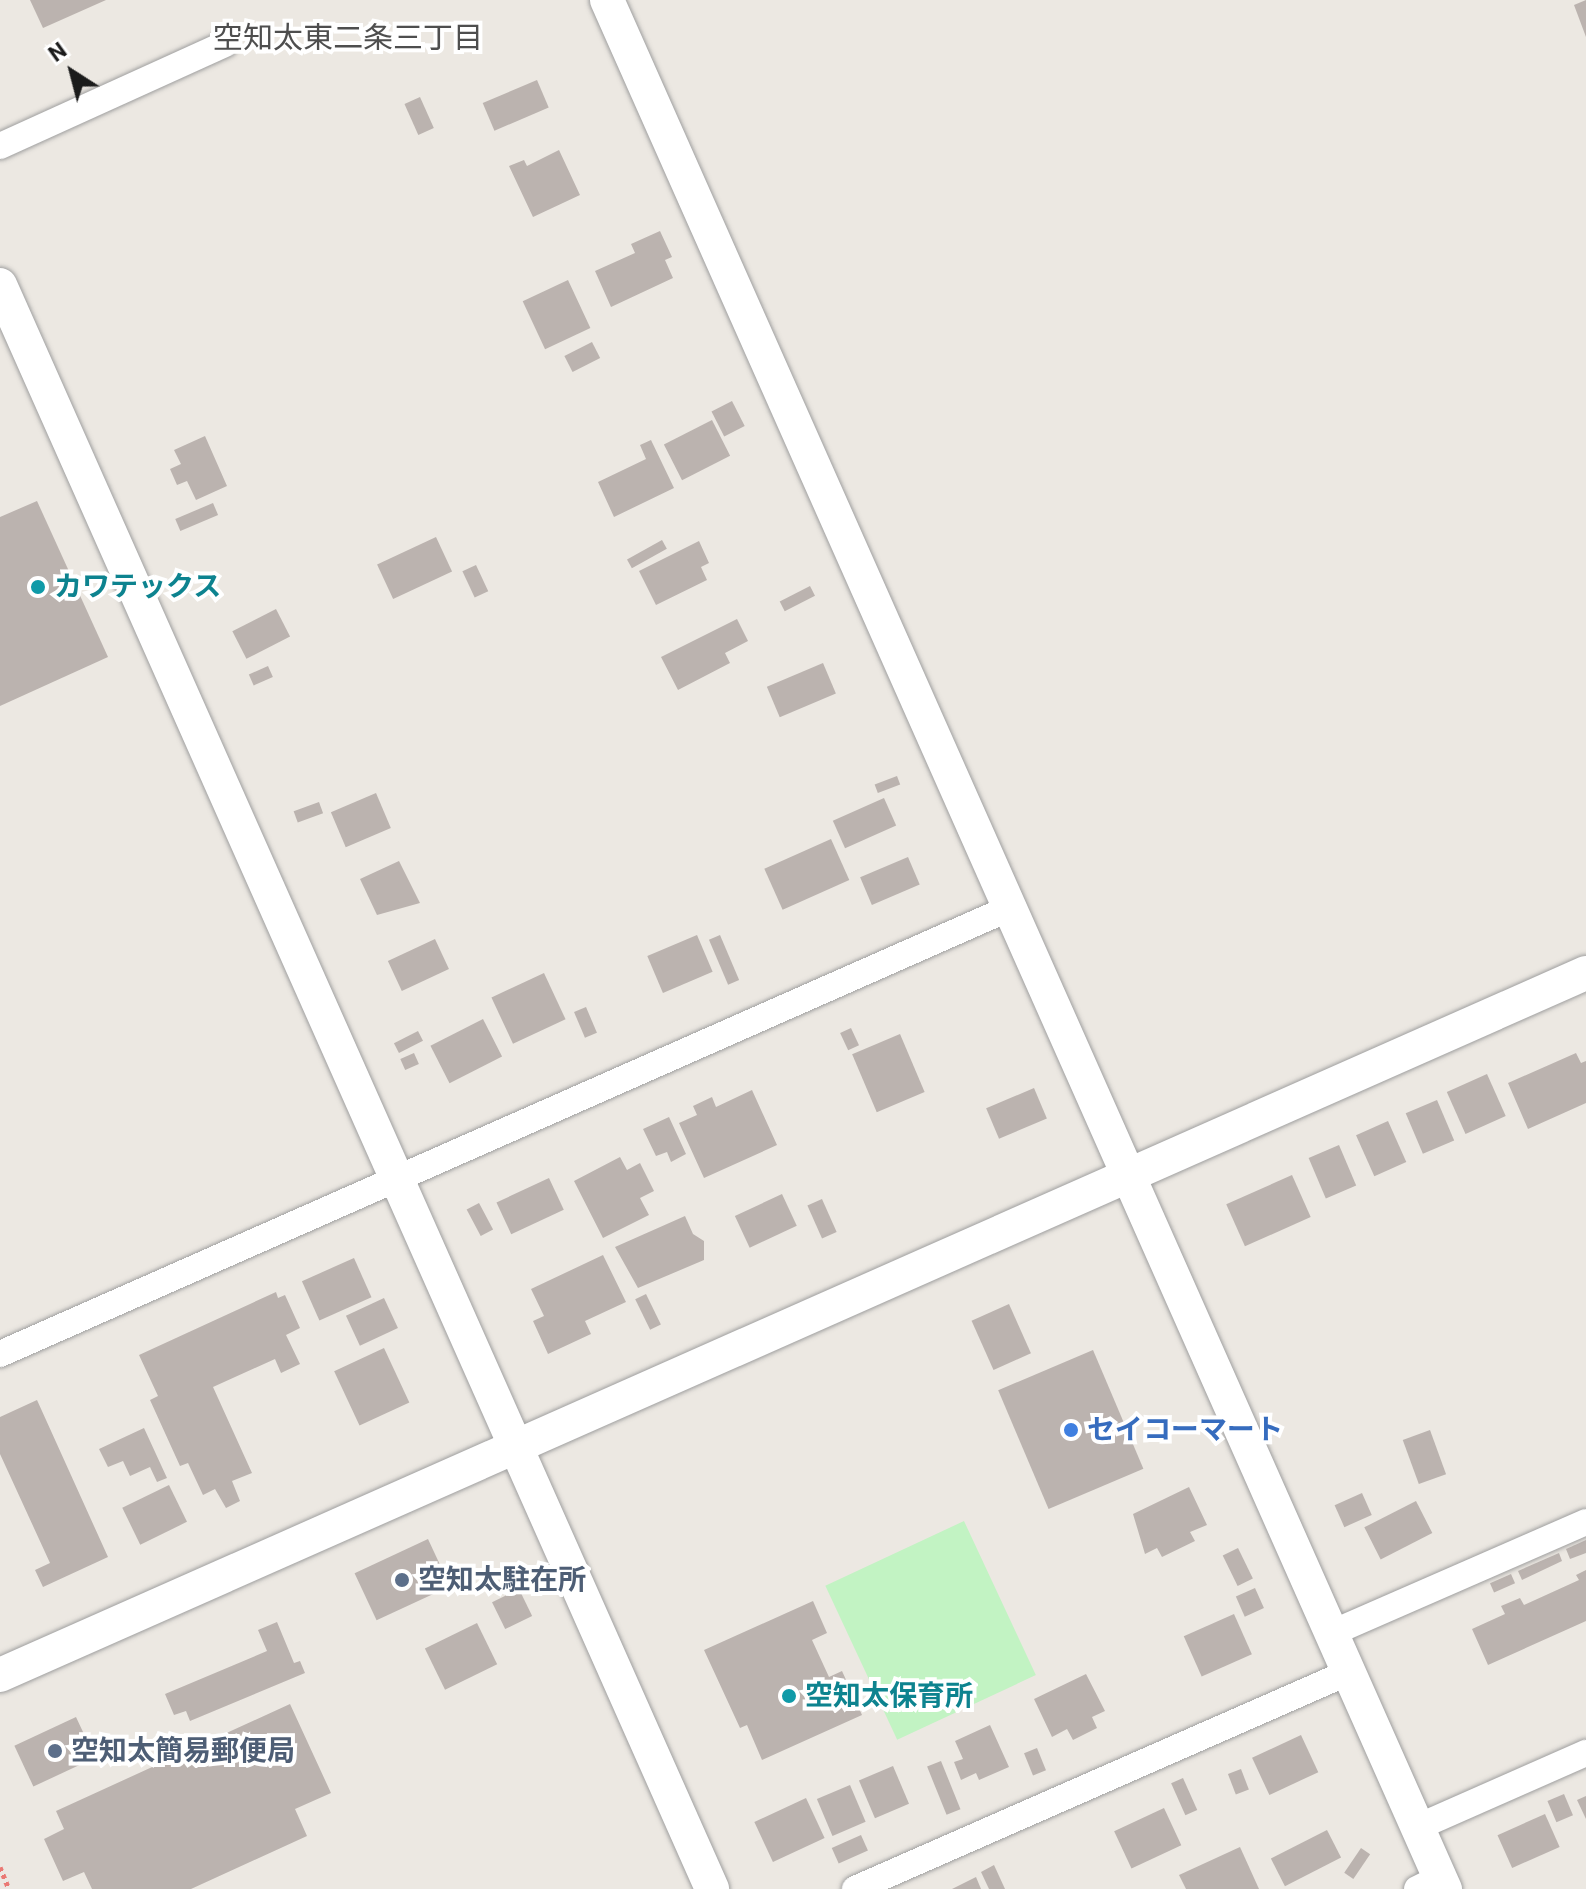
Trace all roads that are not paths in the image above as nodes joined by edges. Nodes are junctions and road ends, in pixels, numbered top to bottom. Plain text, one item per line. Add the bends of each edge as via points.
1 (607, 0) edge
2 (225, 44) dead end
3 (0, 146) edge
4 (0, 285) edge
5 (1012, 907) junction
6 (1586, 973) edge
7 (1129, 1175) junction
8 (398, 1179) junction
9 (0, 1354) edge
10 (516, 1447) junction
11 (1586, 1522) edge
12 (1332, 1633) junction
13 (1349, 1672) junction
14 (0, 1675) edge
15 (1586, 1753) edge
16 (1418, 1827) junction
17 (1434, 1885) edge
18 (712, 1889) edge
19 (855, 1889) edge

1 - 5 street
2 - 3 street
4 - 8 street
5 - 7 street
5 - 8 street
6 - 7 street
7 - 10 street
7 - 12 street
8 - 9 street
8 - 10 street
10 - 14 street
10 - 18 street
11 - 12 street
12 - 13 street
13 - 16 street
13 - 19 street
15 - 16 street
16 - 17 street

